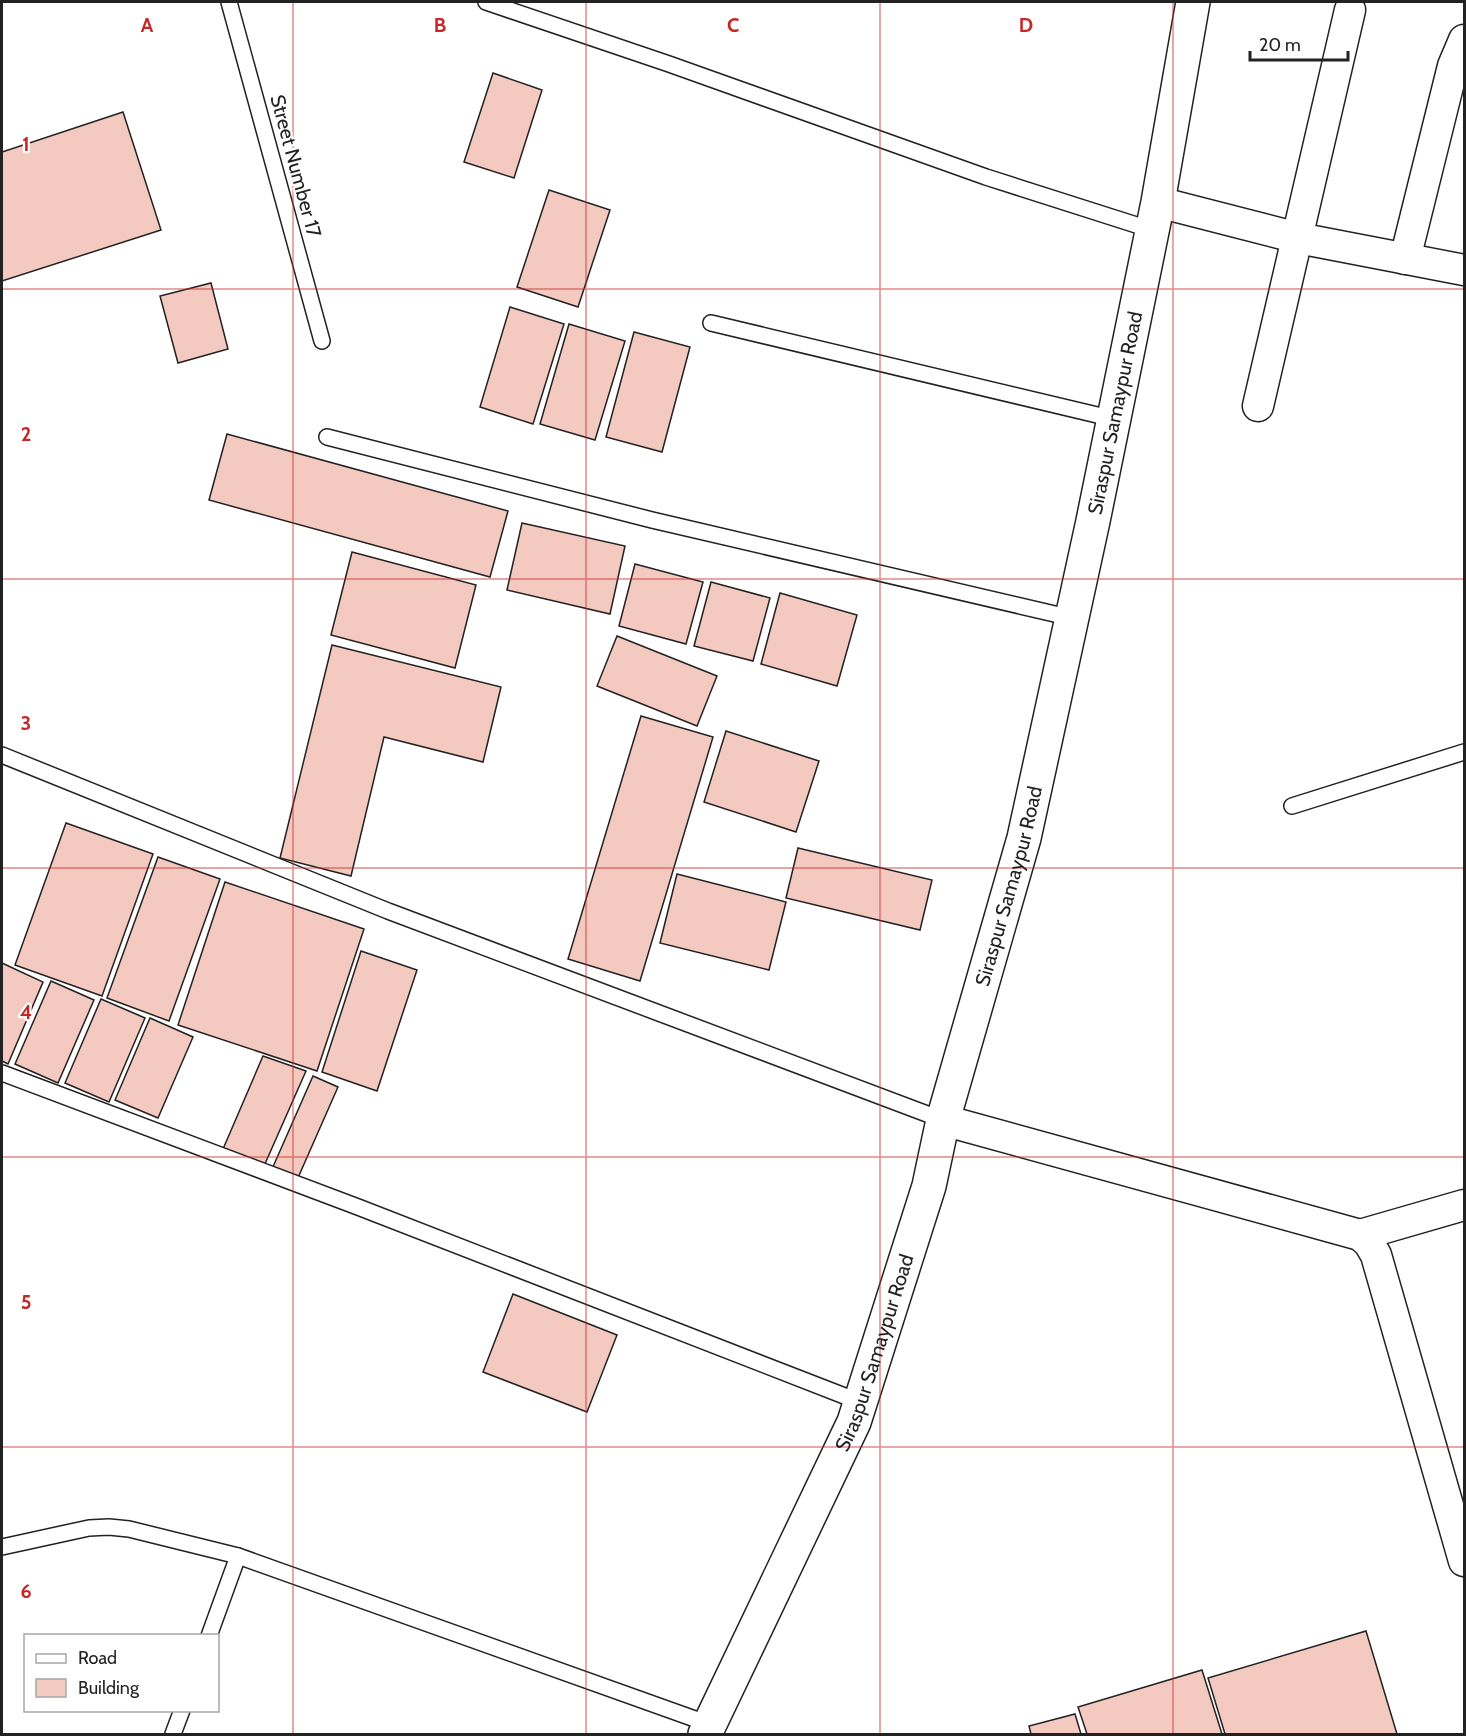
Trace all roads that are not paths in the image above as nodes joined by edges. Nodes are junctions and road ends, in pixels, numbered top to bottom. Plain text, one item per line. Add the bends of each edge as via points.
1 (229, 2) edge
2 (486, 2) edge
3 (1191, 2) edge
4 (1350, 10) dead end
5 (1464, 40) edge
6 (1155, 216) junction
7 (1298, 238) junction
8 (1405, 259) junction
9 (1464, 270) edge
10 (711, 323) dead end
11 (322, 341) dead end
12 (1258, 406) dead end
13 (1114, 418) junction
14 (327, 437) dead end
15 (1072, 618) junction
16 (1464, 752) edge
17 (2, 755) edge
18 (1292, 806) dead end
19 (2, 1073) edge
20 (943, 1120) junction
21 (1464, 1205) edge
22 (1360, 1235) junction
23 (860, 1402) junction
24 (2, 1547) edge
25 (237, 1556) junction
26 (1464, 1561) edge
27 (209, 1634) edge
28 (181, 1712) edge
29 (707, 1729) edge
30 (173, 1734) edge

1 - 11 lane, Street Number 17
2 - 6 lane via 986,177
3 - 6 street, Siraspur Samaypur Road
4 - 7 street
5 - 8 street via 1453,66
6 - 7 street
6 - 13 street, Siraspur Samaypur Road
7 - 8 street
7 - 12 street
8 - 9 street
10 - 13 lane
13 - 15 street, Siraspur Samaypur Road
14 - 15 lane via 652,520
15 - 20 street, Siraspur Samaypur Road via 1024,838
16 - 18 lane
17 - 20 lane via 388,912
19 - 23 lane
20 - 22 street
20 - 23 street, Siraspur Samaypur Road via 928,1186
21 - 22 street
22 - 26 street via 1376,1255
23 - 29 street, Siraspur Samaypur Road via 854,1422
24 - 25 lane via 109,1527
25 - 27 lane
25 - 29 lane
28 - 30 lane

